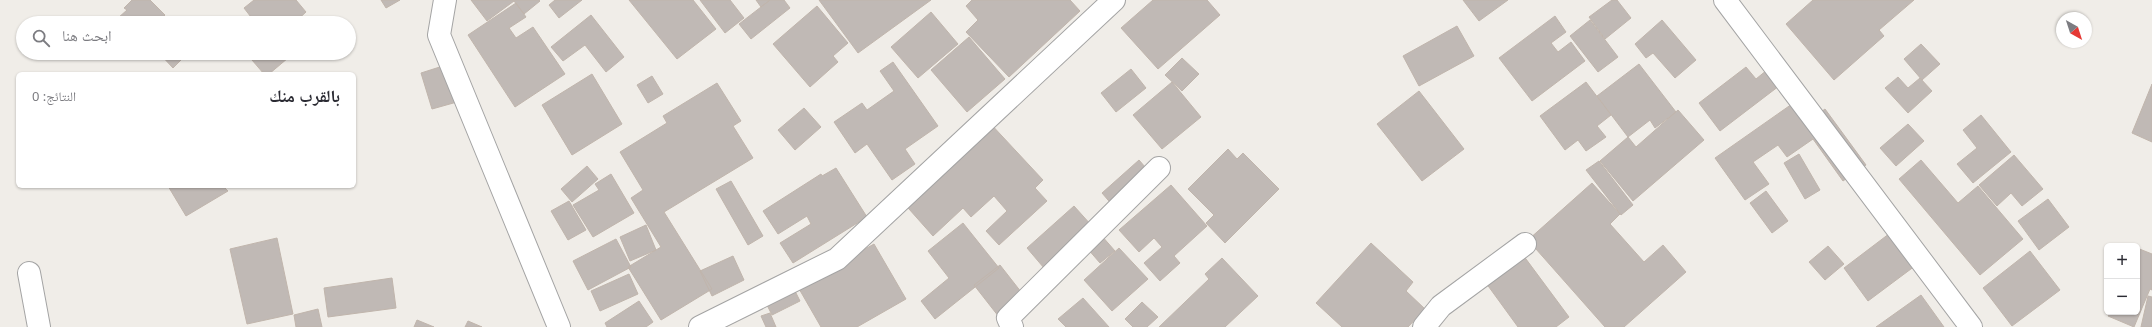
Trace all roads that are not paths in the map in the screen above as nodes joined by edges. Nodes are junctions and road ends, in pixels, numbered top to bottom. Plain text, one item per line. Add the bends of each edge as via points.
1 (445, 0) edge
2 (1114, 0) edge
3 (1725, 0) edge
4 (1159, 168) dead end
5 (1525, 244) dead end
6 (29, 273) dead end
7 (39, 327) edge
8 (559, 327) edge
9 (700, 327) edge
10 (1012, 327) edge
11 (1424, 327) edge
12 (1971, 327) edge

1 - 8 street via 439,35
2 - 9 street via 837,259
3 - 12 street
4 - 10 street via 1008,318
5 - 11 street via 1440,306
6 - 7 street

